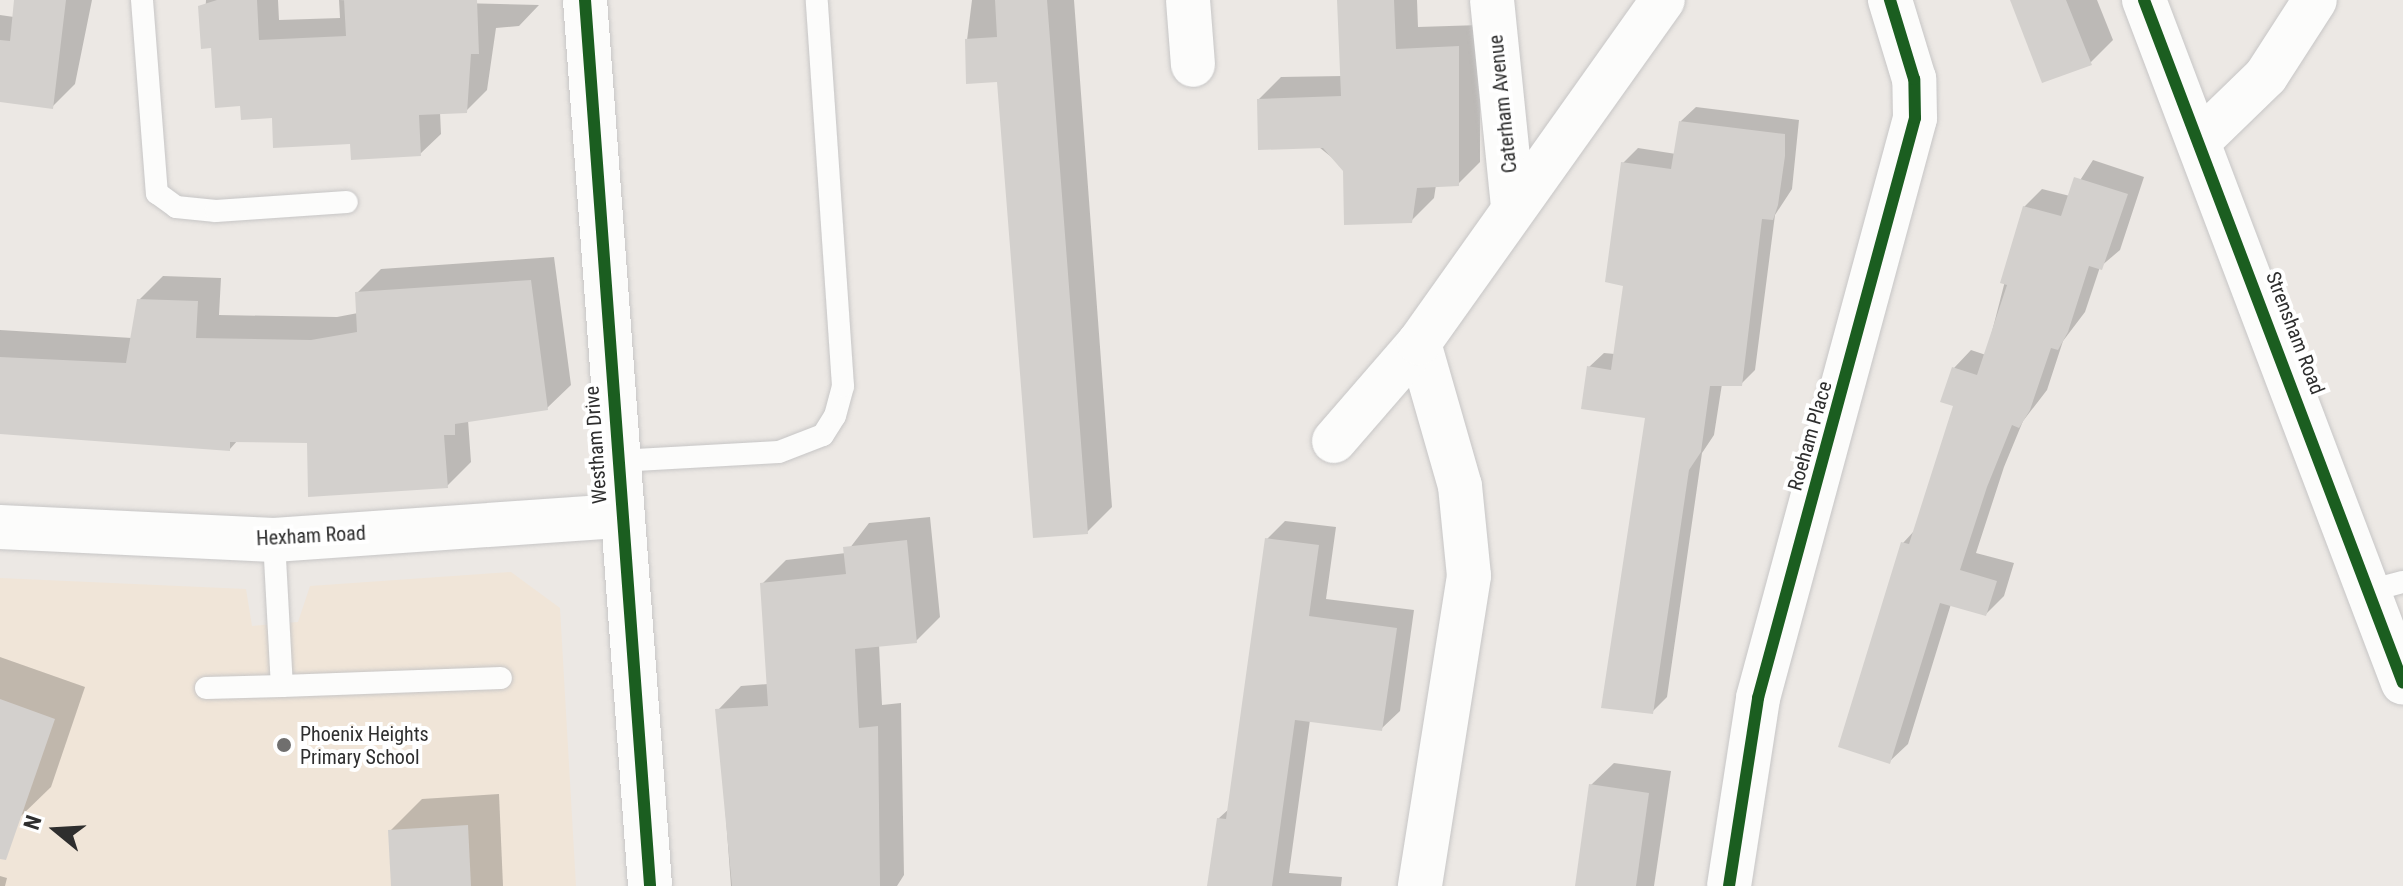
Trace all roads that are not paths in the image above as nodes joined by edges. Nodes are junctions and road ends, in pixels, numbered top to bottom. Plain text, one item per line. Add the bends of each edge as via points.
1 (142, 0) edge
2 (585, 0) edge
3 (817, 0) edge
4 (1188, 0) edge
5 (1492, 0) edge
6 (1663, 0) edge
7 (1890, 0) edge
8 (2144, 0) edge
9 (2315, 0) edge
10 (1193, 65) dead end
11 (2199, 141) junction
12 (347, 202) dead end
13 (1513, 208) junction
14 (1419, 343) junction
15 (1334, 441) dead end
16 (618, 461) junction
17 (621, 516) junction
18 (0, 527) edge
19 (274, 540) junction
20 (2386, 586) edge
21 (501, 678) dead end
22 (2403, 683) edge
23 (282, 686) junction
24 (206, 688) dead end
25 (650, 886) edge
26 (1420, 886) edge
27 (1729, 886) edge

1 - 12 lane via 157,193 176,207 216,211
2 - 16 street, Westham Drive
3 - 16 lane via 843,386 835,416 823,435 779,452
4 - 10 street
5 - 13 street, Caterham Avenue
6 - 13 street
7 - 27 street, Roeham Place via 1914,79 1915,118 1758,698
8 - 11 street, Strensham Road
9 - 11 street via 2266,76
11 - 20 street, Strensham Road
13 - 14 street
14 - 15 street
14 - 26 street via 1460,486 1469,576
16 - 17 street, Westham Drive
17 - 19 street, Hexham Road
17 - 25 street, Westham Drive
18 - 19 street, Hexham Road
19 - 23 lane
20 - 22 street, Strensham Road
21 - 23 lane
23 - 24 lane

